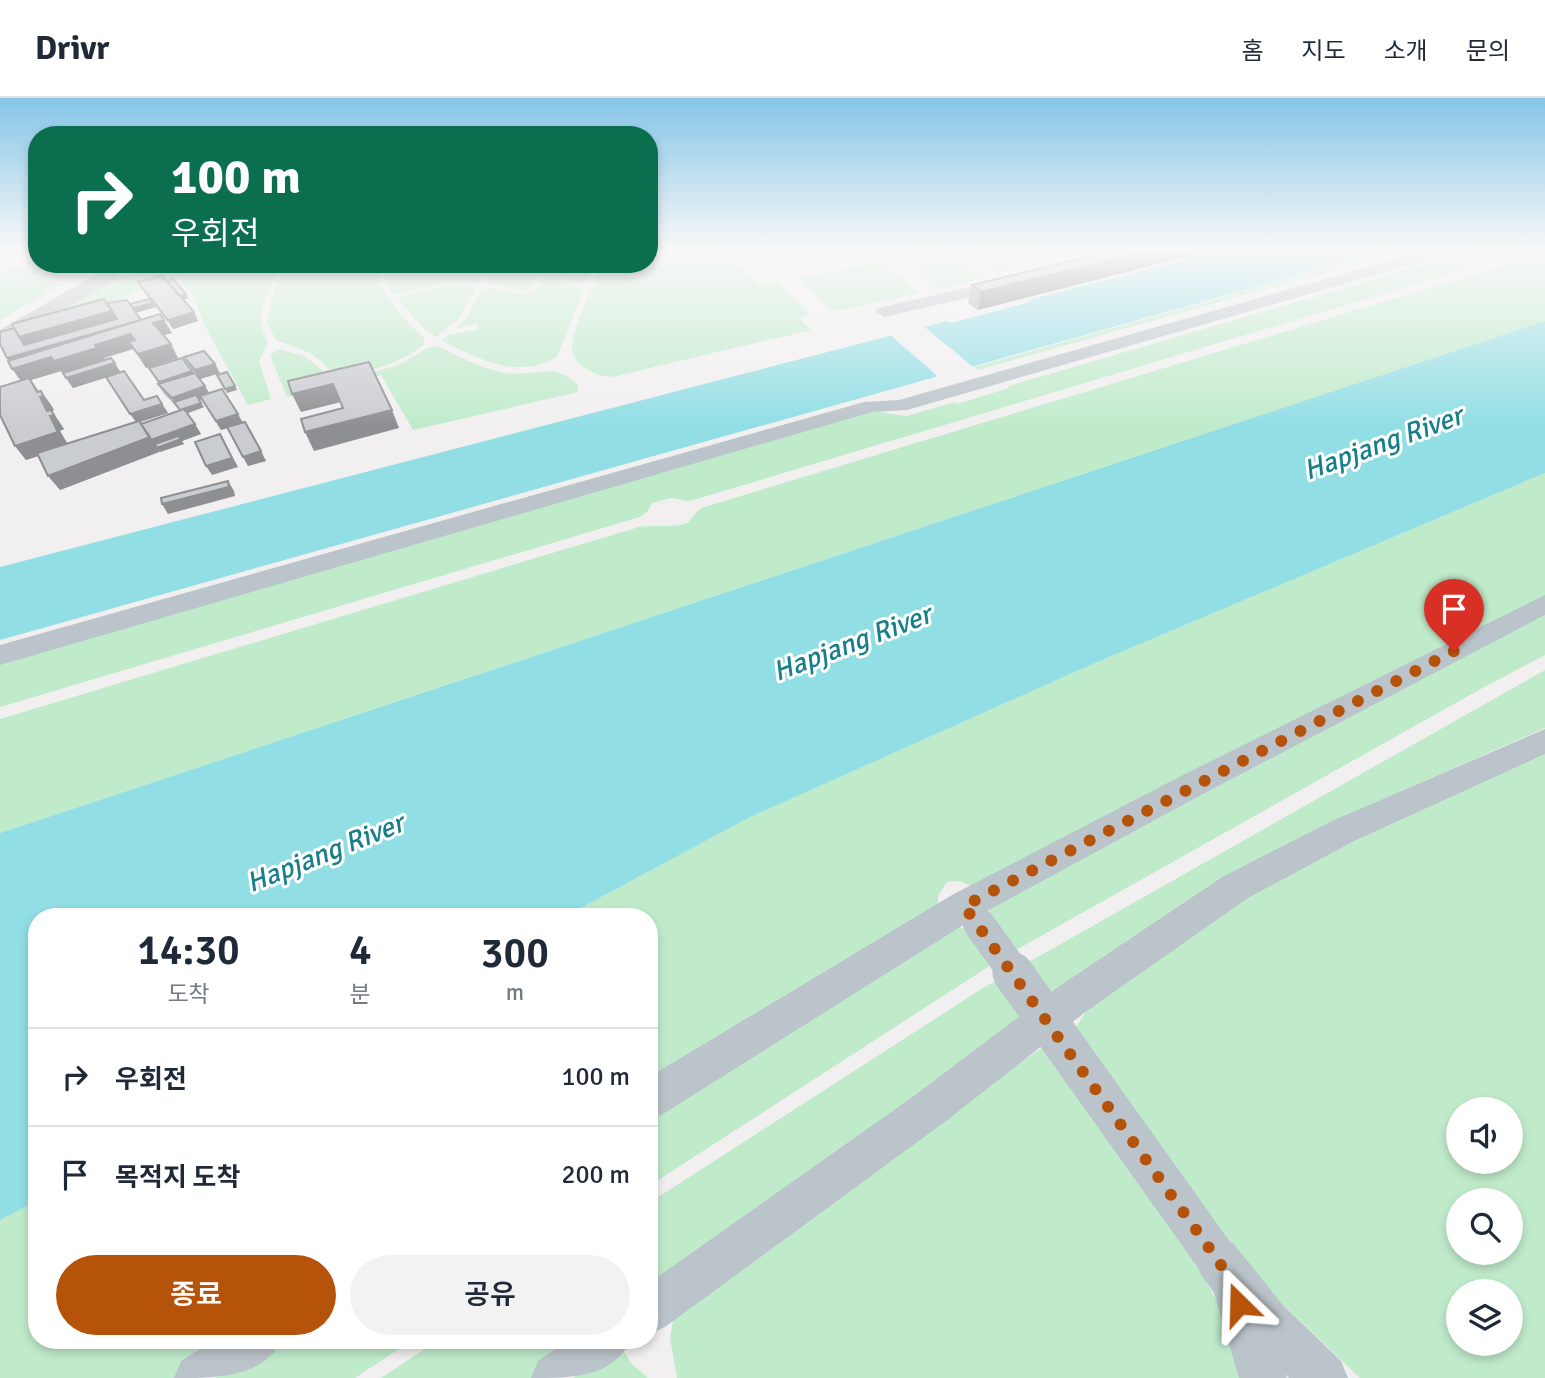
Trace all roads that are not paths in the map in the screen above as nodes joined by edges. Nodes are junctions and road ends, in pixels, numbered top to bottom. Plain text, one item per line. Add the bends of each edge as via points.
1 (52, 309) edge
2 (898, 309) edge
3 (1239, 309) edge
4 (884, 312) dead end
5 (0, 338) edge
6 (1545, 604) edge
7 (0, 655) edge
8 (1545, 741) edge
9 (971, 915) junction
10 (658, 1095) edge
11 (1224, 1269) junction
12 (658, 1305) edge
13 (245, 1349) edge
14 (595, 1349) edge
15 (198, 1378) edge
16 (555, 1378) edge
17 (1263, 1378) edge
18 (1324, 1378) edge

1 - 5 street
2 - 4 street
3 - 7 street via 900,405 871,406
6 - 9 street via 1189,786
8 - 12 street via 1343,831 1236,887 1071,1000 932,1107
9 - 10 street
9 - 11 street, bridge
11 - 17 street
11 - 18 street via 1282,1340
13 - 15 street
14 - 16 street

